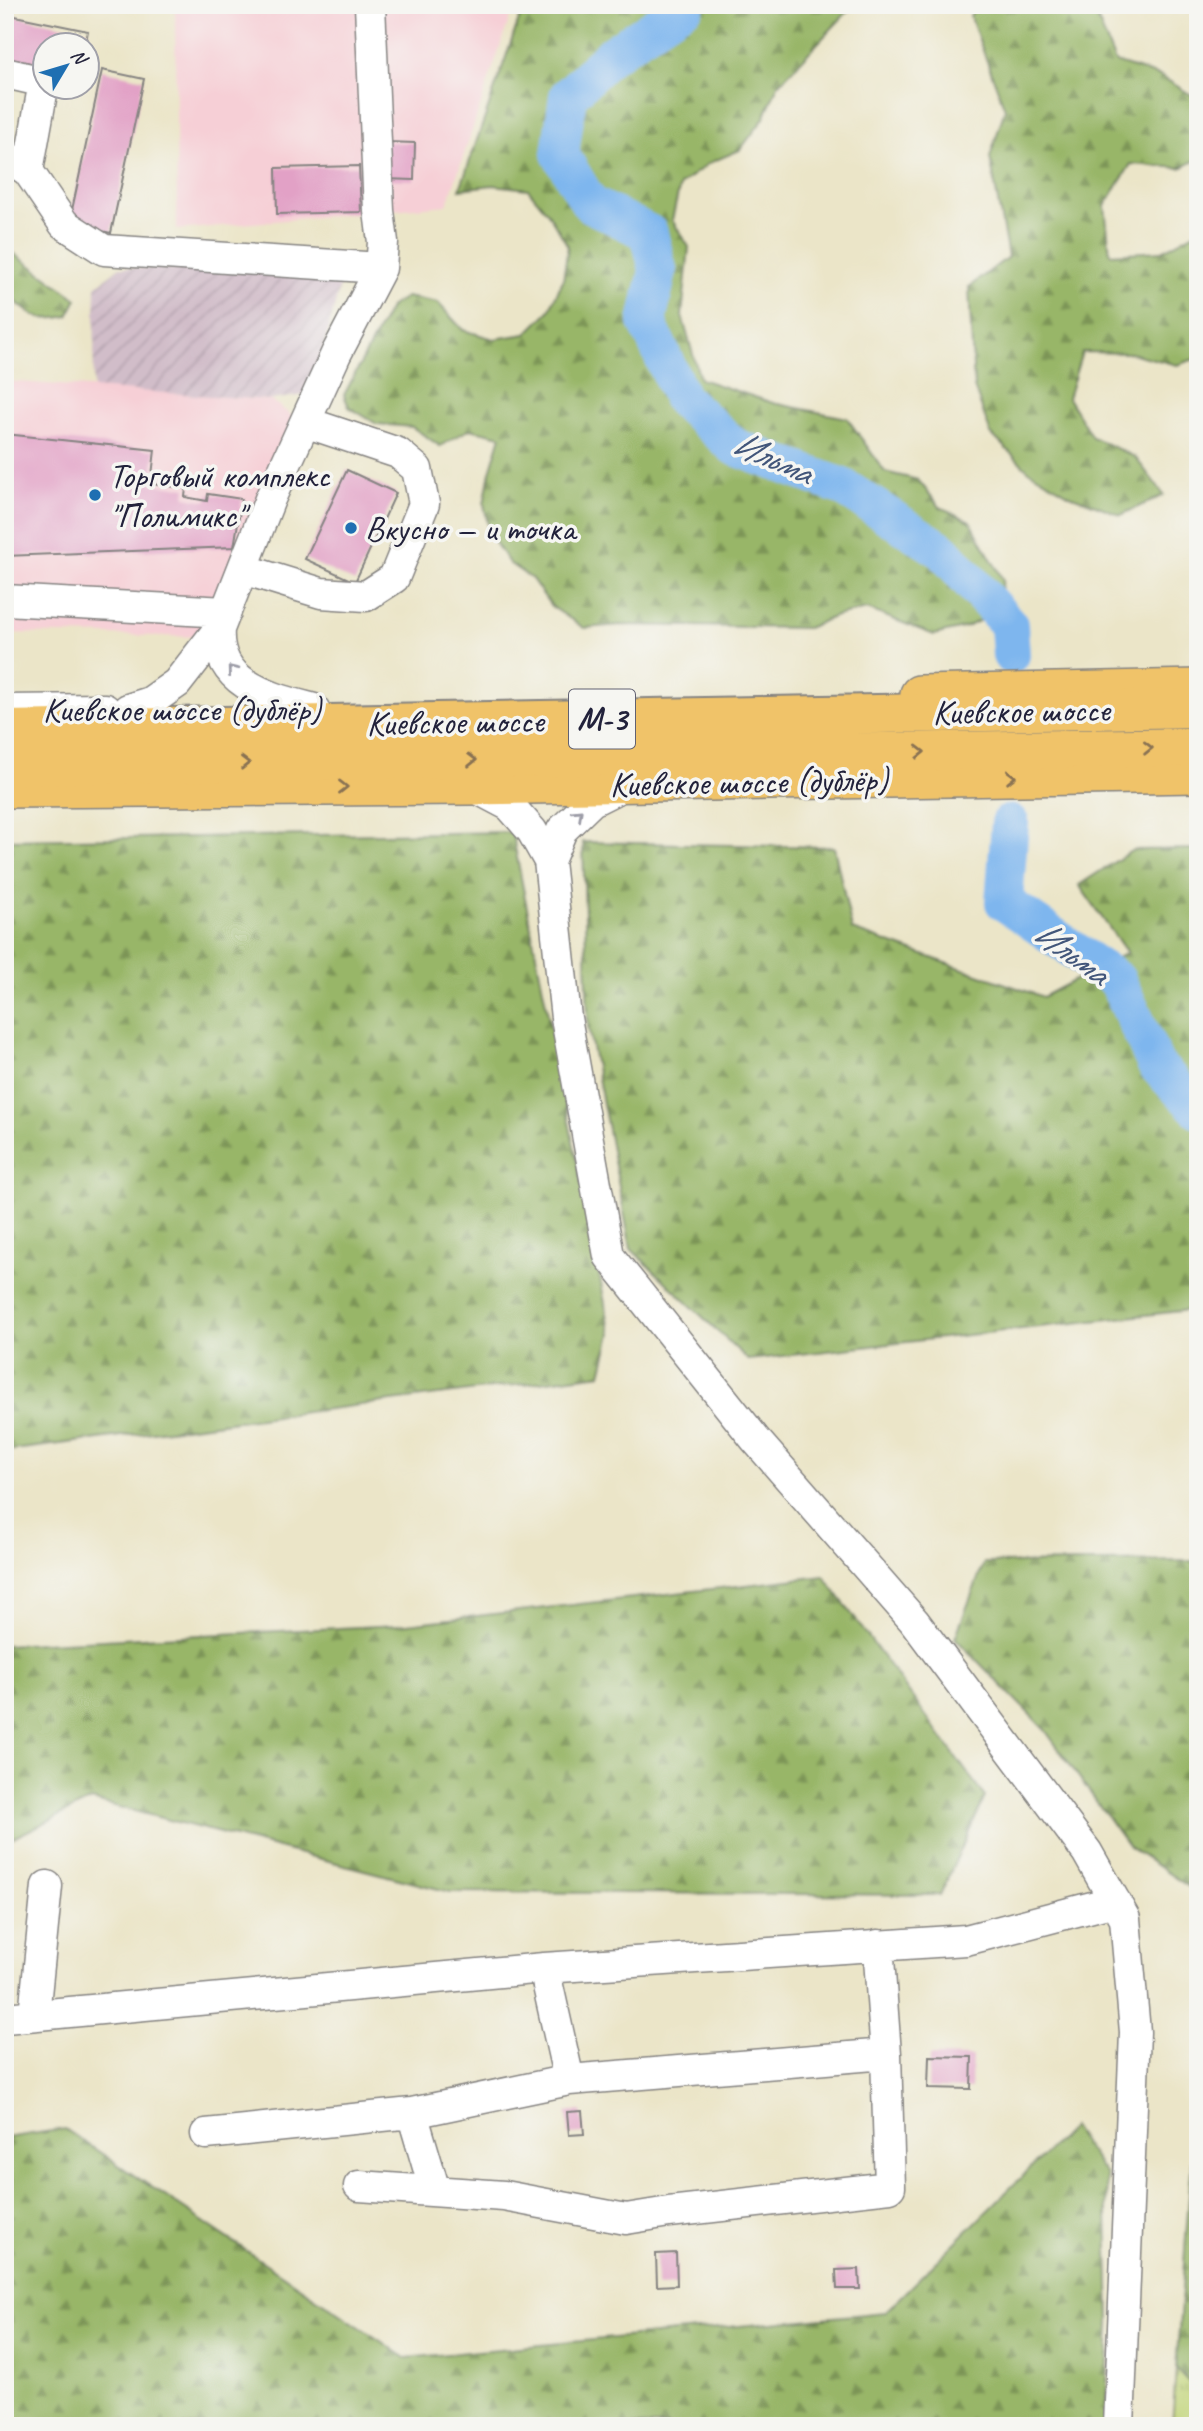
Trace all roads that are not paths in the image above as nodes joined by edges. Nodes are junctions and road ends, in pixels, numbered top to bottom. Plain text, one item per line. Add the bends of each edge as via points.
1 (370, 5) edge
2 (5, 73) edge
3 (17, 163) edge
4 (381, 268) junction
5 (305, 422) junction
6 (243, 569) junction
7 (5, 600) edge
8 (222, 620) junction
9 (1198, 688) edge
10 (1198, 708) edge
11 (128, 709) junction
12 (5, 710) edge
13 (305, 717) junction
14 (5, 730) edge
15 (1198, 747) edge
16 (5, 766) edge
17 (1198, 774) edge
18 (626, 784) junction
19 (472, 786) junction
20 (5, 789) edge
21 (549, 861) junction
22 (47, 1886) dead end
23 (1115, 1901) junction
24 (878, 1945) junction
25 (544, 1968) junction
26 (20, 2017) edge
27 (886, 2054) junction
28 (569, 2080) junction
29 (412, 2113) junction
30 (206, 2134) dead end
31 (359, 2186) dead end
32 (435, 2191) junction
33 (1119, 2426) edge

1 - 4 street
2 - 3 street via 44,82
3 - 4 street via 64,224 104,250
4 - 5 street
5 - 6 street
5 - 6 street via 398,453 417,469 424,504 394,578 366,596 321,593
6 - 8 street
7 - 8 street
8 - 11 street via 177,683 150,702
13 -> 8 street via 233,674 218,645
9 - 13 main road via 470,705
10 - 13 highway, Киевское шоссе / М-3
11 - 12 street, Киевское шоссе (дублёр)
11 - 13 street, Киевское шоссе (дублёр)
13 - 14 highway, Киевское шоссе / М-3
16 -> 15 highway, Киевское шоссе / М-3
18 -> 17 main road, Киевское шоссе (дублёр)
18 - 19 main road, Киевское шоссе (дублёр)
21 -> 18 street via 562,830 592,801
20 -> 19 main road, Киевское шоссе (дублёр)
19 - 21 street via 510,806
21 - 23 street via 566,1018 609,1256 755,1439 914,1621 1087,1852
22 - 26 street
23 - 24 street via 966,1940
23 - 33 street via 1125,1919 1135,2032
24 - 25 street
24 - 27 street
25 - 26 street
25 - 28 street
27 - 28 street
27 - 32 street via 890,2187 625,2219 504,2196
28 - 29 street
29 - 30 street
29 - 32 street
31 - 32 street

